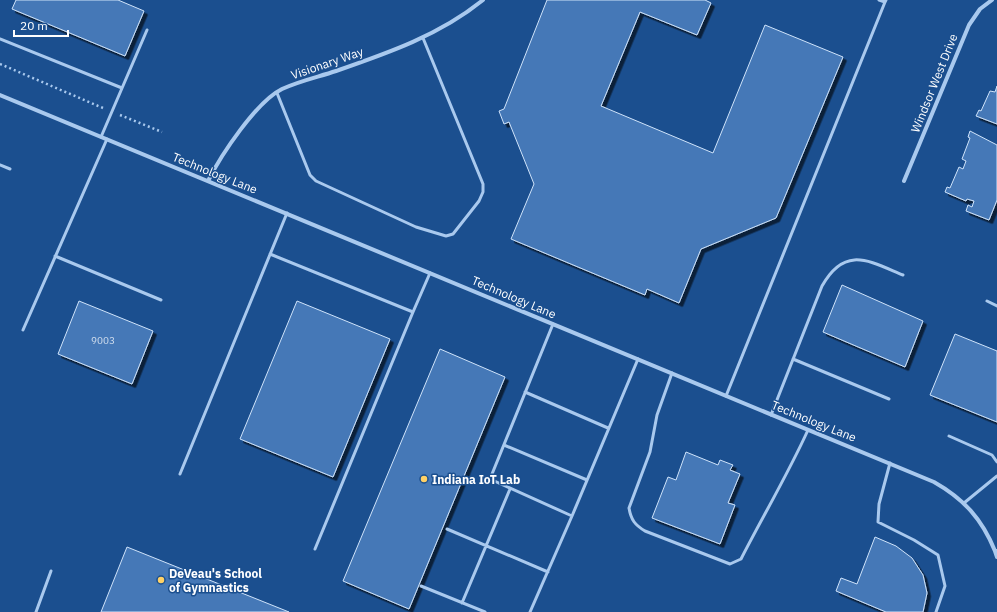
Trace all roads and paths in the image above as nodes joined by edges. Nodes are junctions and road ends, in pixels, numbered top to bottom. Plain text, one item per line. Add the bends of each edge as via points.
1 (483, 0) edge
2 (879, 0) edge
3 (992, 0) edge
4 (885, 1) edge
5 (147, 30) dead end
6 (423, 38) junction
7 (0, 39) edge
8 (0, 64) edge
9 (122, 88) junction
10 (277, 93) junction
11 (0, 95) edge
12 (112, 112) junction
13 (162, 132) dead end
14 (101, 137) junction
15 (107, 139) junction
16 (0, 165) edge
17 (10, 169) dead end
18 (208, 181) junction
19 (904, 181) dead end
20 (287, 213) junction
21 (270, 254) junction
22 (55, 256) junction
23 (430, 273) junction
24 (903, 275) dead end
25 (161, 300) dead end
26 (987, 301) dead end
27 (997, 306) edge
28 (413, 312) junction
29 (553, 324) junction
30 (23, 330) dead end
31 (638, 359) junction
32 (793, 360) junction
33 (672, 373) junction
34 (525, 392) junction
35 (726, 396) junction
36 (889, 399) dead end
37 (771, 415) junction
38 (608, 428) junction
39 (808, 430) junction
40 (949, 436) dead end
41 (504, 445) junction
42 (997, 462) edge
43 (890, 463) junction
44 (180, 474) dead end
45 (997, 476) edge
46 (587, 480) junction
47 (510, 488) junction
48 (964, 503) junction
49 (572, 516) junction
50 (446, 529) dead end
51 (486, 547) junction
52 (315, 549) dead end
53 (996, 551) edge
54 (997, 557) edge
55 (51, 571) dead end
56 (548, 572) junction
57 (422, 586) dead end
58 (462, 603) junction
59 (36, 612) edge
60 (485, 612) edge
61 (530, 612) edge
62 (936, 612) edge

1 - 6 street, Visionary Way
2 - 4 lane
3 - 19 street, Windsor West Drive via 980,9 969,25
4 - 35 lane
5 - 9 lane
6 - 10 street, Visionary Way
6 - 10 lane via 483,184 479,201 453,234 446,236 416,227 316,181 310,175
7 - 9 lane
8 - 12 path
9 - 12 lane
10 - 18 street, Visionary Way via 267,100 229,144
11 - 14 street, Technology Lane
12 - 13 path
12 - 14 lane
14 - 15 street, Technology Lane
15 - 18 street, Technology Lane
15 - 22 lane
16 - 17 lane
18 - 20 street, Technology Lane
20 - 21 lane
20 - 23 street, Technology Lane
21 - 28 lane
21 - 44 lane
22 - 25 lane
22 - 30 lane
23 - 28 lane
23 - 29 street, Technology Lane
24 - 32 lane via 862,259 840,263 822,286
26 - 27 lane
28 - 52 lane
29 - 31 street, Technology Lane
29 - 34 lane
31 - 33 street, Technology Lane
31 - 38 lane
32 - 36 lane
32 - 37 lane
33 - 35 street, Technology Lane
33 - 39 lane via 657,416 650,452 629,508 635,525 645,531 730,564 741,559
34 - 38 lane
34 - 41 lane
35 - 37 street, Technology Lane
37 - 39 street, Technology Lane
38 - 46 lane
39 - 43 street, Technology Lane
40 - 42 lane via 992,455
41 - 46 lane
41 - 47 lane via 490,479
43 - 48 street, Technology Lane via 934,482
43 - 62 lane via 879,504 878,522 938,555 945,586
45 - 48 lane
46 - 49 lane
47 - 49 lane
47 - 51 lane
48 - 53 street, Technology Lane via 980,521
49 - 56 lane
50 - 51 lane
51 - 56 lane
51 - 58 lane
53 - 54 street, Technology Lane
55 - 59 lane
56 - 61 lane
57 - 58 lane
58 - 60 lane

